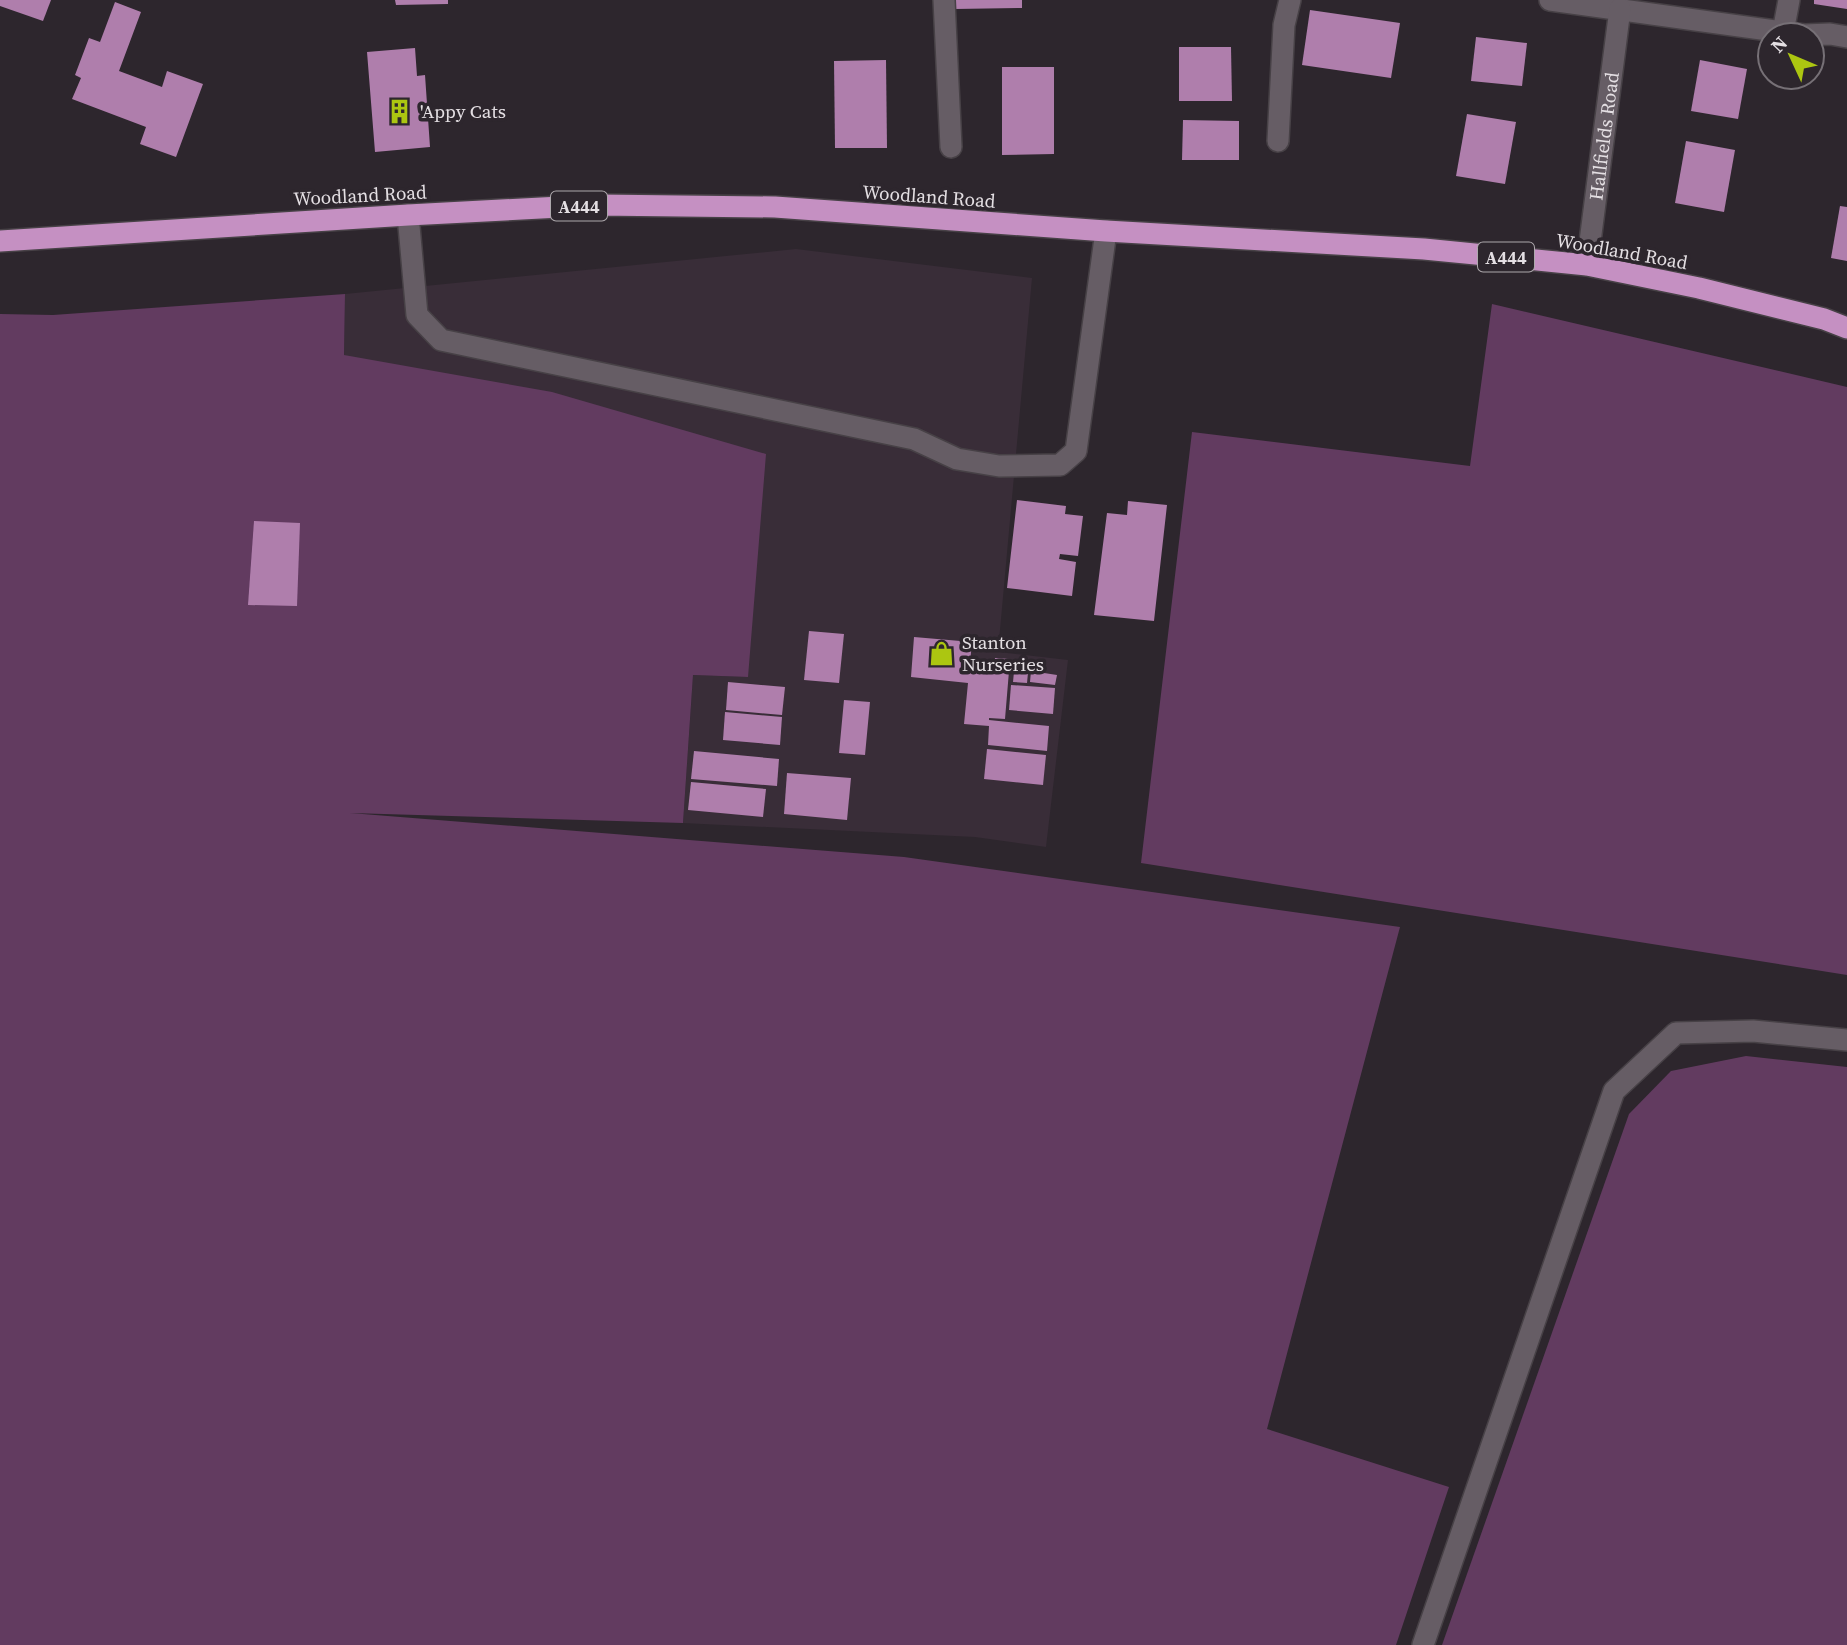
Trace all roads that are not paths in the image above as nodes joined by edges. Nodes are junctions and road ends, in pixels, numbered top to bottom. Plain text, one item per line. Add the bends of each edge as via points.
1 (944, 0) edge
2 (1290, 0) edge
3 (1550, 0) edge
4 (1788, 0) edge
5 (1573, 2) edge
6 (1620, 9) junction
7 (1785, 21) edge
8 (1756, 28) edge
9 (1826, 34) edge
10 (1847, 37) edge
11 (1278, 141) dead end
12 (951, 147) dead end
13 (408, 215) junction
14 (1106, 231) junction
15 (0, 241) edge
16 (1587, 265) junction
17 (1847, 328) edge
18 (1847, 1040) edge
19 (1423, 1645) edge

1 - 12 street
2 - 11 street via 1284,25
3 - 5 street
4 - 7 street
5 - 6 street
6 - 8 street
6 - 16 street, Hallfields Road
9 - 10 street
13 - 14 highway, Woodland Road / A444 via 598,205 775,207
13 - 14 street via 417,315 441,340 914,439 957,458 999,466 1060,465 1076,451
13 - 15 highway, Woodland Road / A444
14 - 16 highway, Woodland Road / A444 via 1424,249
16 - 17 highway, Woodland Road / A444 via 1699,288
18 - 19 street via 1753,1031 1676,1033 1614,1091

